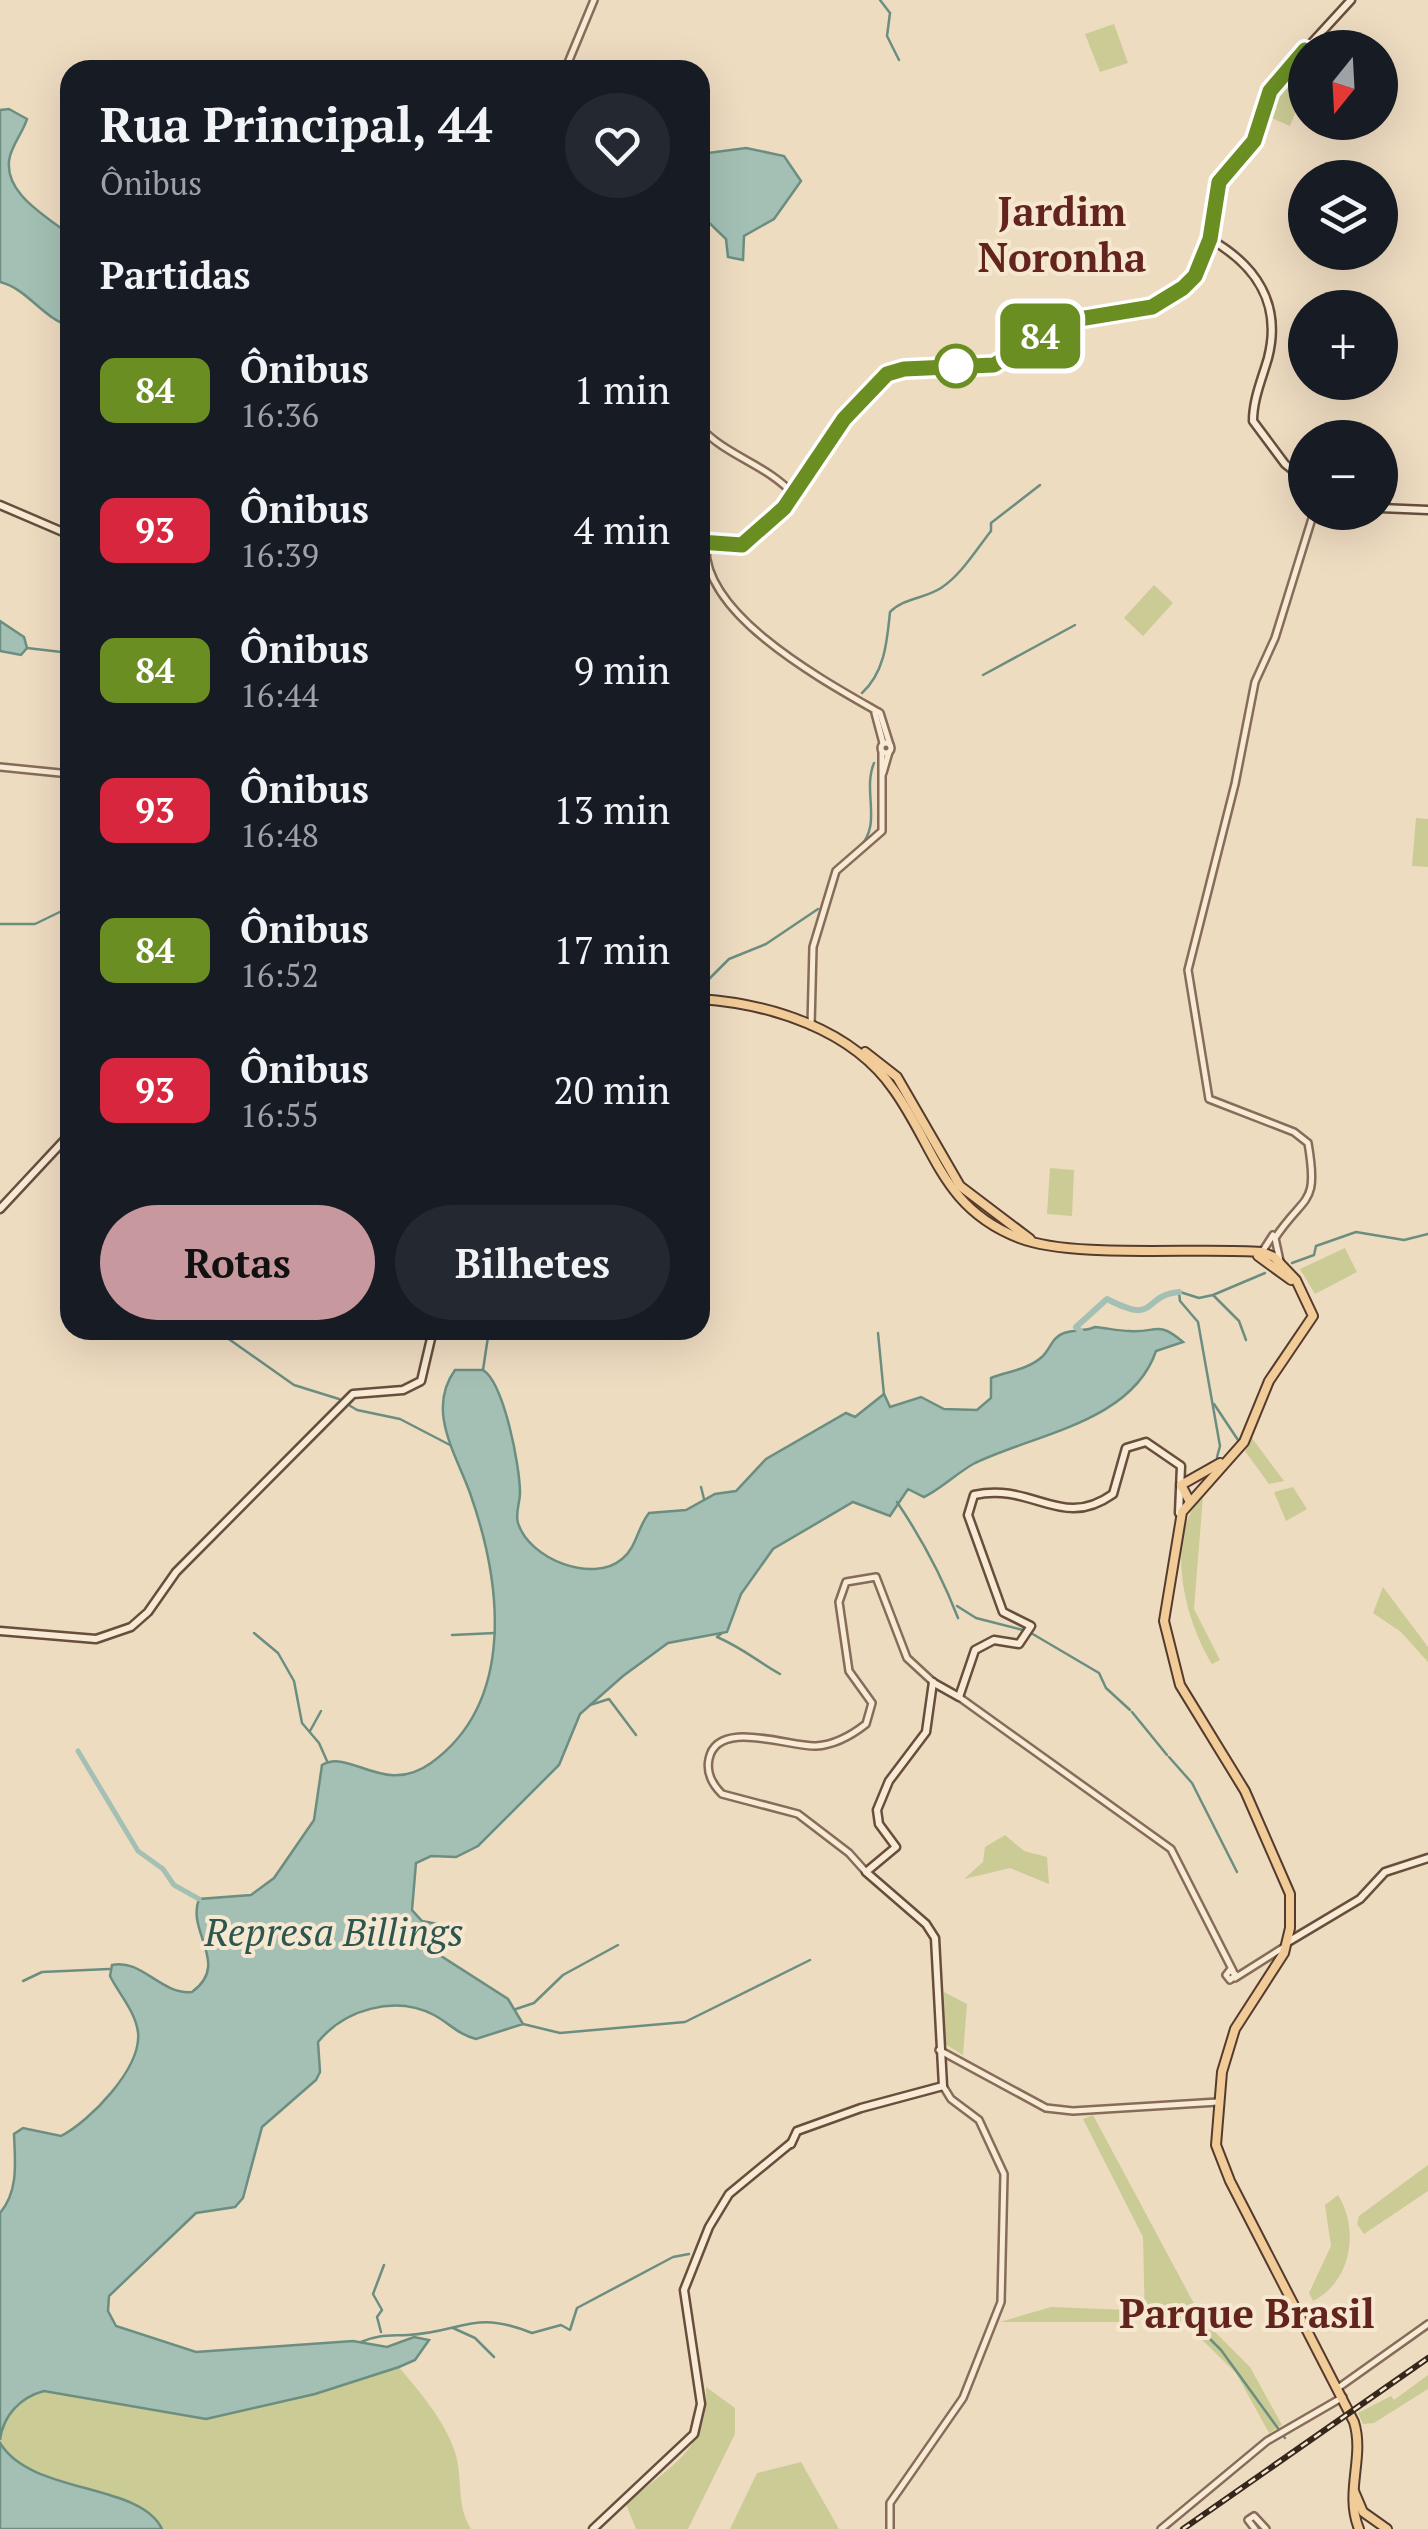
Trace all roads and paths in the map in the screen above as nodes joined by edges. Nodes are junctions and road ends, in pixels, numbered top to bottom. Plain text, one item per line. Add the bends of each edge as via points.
1 (594, 0) edge
2 (1351, 0) edge
3 (1323, 30) edge
4 (569, 60) edge
5 (1288, 70) edge
6 (1210, 239) junction
7 (710, 437) edge
8 (1288, 466) edge
9 (794, 495) junction
10 (0, 505) edge
11 (1398, 509) edge
12 (1428, 510) edge
13 (1309, 530) edge
14 (60, 531) edge
15 (710, 543) edge
16 (710, 572) edge
17 (0, 767) edge
18 (60, 773) edge
19 (710, 999) edge
20 (810, 1022) junction
21 (60, 1145) edge
22 (937, 1170) junction
23 (951, 1173) junction
24 (949, 1187) junction
25 (0, 1209) edge
26 (1289, 1218) junction
27 (1021, 1235) junction
28 (1278, 1248) junction
29 (1264, 1254) junction
30 (1280, 1262) junction
31 (1309, 1324) junction
32 (431, 1340) edge
33 (1229, 1459) junction
34 (1181, 1484) junction
35 (1190, 1500) junction
36 (1179, 1526) junction
37 (0, 1631) edge
38 (933, 1682) junction
39 (954, 1695) junction
40 (933, 1708) junction
41 (1428, 1858) edge
42 (866, 1872) junction
43 (1287, 1944) junction
44 (1266, 1958) junction
45 (1280, 1962) junction
46 (939, 2050) junction
47 (945, 2089) junction
48 (1218, 2102) junction
49 (806, 2128) junction
50 (790, 2144) junction
51 (1428, 2324) edge
52 (1341, 2393) junction
53 (1354, 2482) junction
54 (594, 2529) edge
55 (890, 2529) edge
56 (1161, 2529) edge
57 (1255, 2529) edge
58 (1266, 2529) edge
59 (1359, 2529) edge
60 (1387, 2529) edge

1 - 4 street
2 - 3 main road
5 - 6 main road via 1270,91 1254,141 1219,182
6 - 8 main road via 1246,262 1270,312 1271,340 1253,421
6 - 9 main road via 1195,276 1160,305 1066,320 994,365 887,374 844,419
7 - 9 street
9 - 15 main road via 742,545
10 - 14 main road
11 - 12 main road
13 - 26 street via 1276,638 1255,682 1188,973 1209,1099 1307,1140 1312,1191 1306,1206
16 - 20 street via 752,628 883,718 881,834 836,870 813,947
17 - 18 street
19 - 20 main road
20 - 22 main road via 881,1073
20 - 23 main road via 895,1074
21 - 25 main road
22 - 23 main road
22 - 24 main road
23 - 24 main road
23 - 27 main road
24 - 27 main road via 967,1207
26 - 28 street via 1275,1238
26 - 29 street
27 - 29 main road via 1034,1242
28 - 29 street
28 - 30 street
29 - 30 main road
29 - 31 main road via 1298,1289
30 - 31 main road via 1312,1307
31 - 33 main road via 1273,1374 1247,1436
32 - 37 main road via 418,1384 350,1396 176,1572 131,1628 96,1639
33 - 34 main road
33 - 35 main road
34 - 35 main road
34 - 36 main road
34 - 39 main road via 1181,1466 1155,1446 1132,1444 1123,1453 1113,1494 1092,1508 1078,1511 1023,1494 971,1498 968,1515 1003,1612 1032,1626 1019,1644 994,1640 980,1646
35 - 36 main road
36 - 43 main road via 1164,1622 1169,1654 1284,1871 1291,1904
38 - 39 main road
38 - 40 main road
38 - 42 street via 907,1658 876,1577 851,1579 839,1602 850,1671 872,1703 869,1718 821,1746 739,1736 712,1751 708,1769 730,1800 798,1814
39 - 40 main road
39 - 44 street via 1171,1849 1233,1973
40 - 42 main road via 926,1732 889,1781 878,1810 879,1824 896,1844
41 - 43 main road via 1385,1872 1360,1900
42 - 46 main road via 935,1938
43 - 44 street
43 - 45 main road
44 - 45 street
45 - 48 main road via 1230,2042
46 - 47 main road
46 - 48 street via 1046,2108
47 - 49 main road
47 - 55 street via 979,2120 1004,2174 1001,2302 963,2398 890,2502
48 - 52 main road via 1219,2158
49 - 50 main road
49 - 50 main road
50 - 54 main road via 735,2187 709,2227 683,2293 701,2404 694,2434
51 - 52 street
52 - 53 main road via 1358,2436
52 - 56 street via 1267,2441
53 - 59 main road via 1351,2502
53 - 60 main road via 1363,2512
57 - 58 street via 1248,2520 1258,2518

